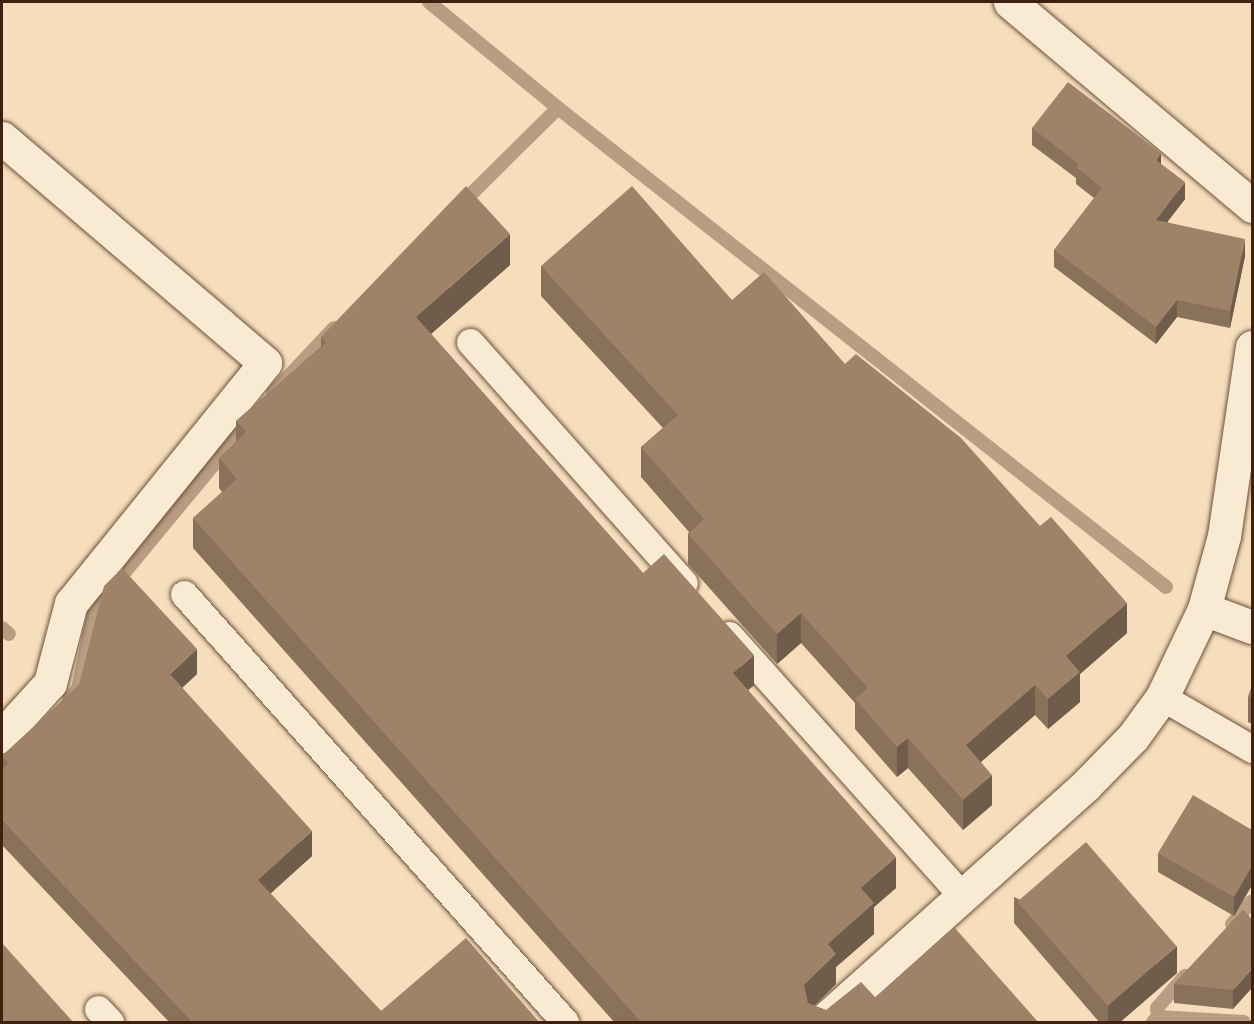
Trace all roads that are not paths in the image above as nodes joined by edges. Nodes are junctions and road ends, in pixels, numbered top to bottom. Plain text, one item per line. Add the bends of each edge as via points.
1 (1010, 2) edge
2 (2, 138) edge
3 (1252, 206) edge
4 (470, 342) dead end
5 (1252, 347) edge
6 (184, 594) dead end
7 (1204, 609) junction
8 (1252, 627) edge
9 (1162, 697) junction
10 (2, 736) edge
11 (1252, 749) edge
12 (962, 896) junction
13 (565, 1023) edge
14 (822, 1023) edge

1 - 3 street
2 - 10 street via 266,363 71,603 50,682
4 - 12 lane
5 - 7 street via 1224,537
6 - 13 lane
7 - 8 street
7 - 9 street
9 - 11 lane
9 - 12 street via 1133,737 1086,785
12 - 14 street

